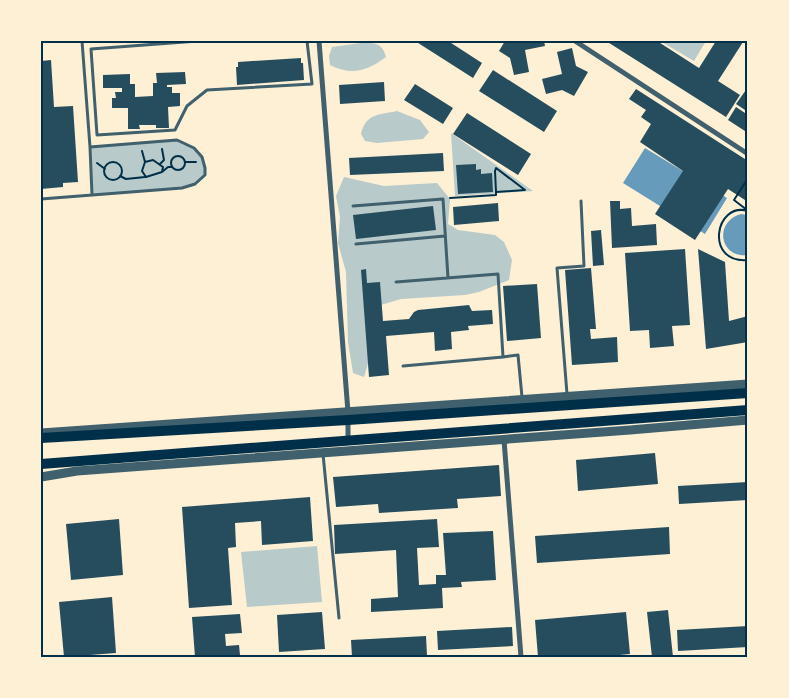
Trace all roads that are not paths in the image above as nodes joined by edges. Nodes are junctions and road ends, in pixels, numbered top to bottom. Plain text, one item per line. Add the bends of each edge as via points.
1 (82, 41) edge
2 (198, 41) edge
3 (308, 41) edge
4 (319, 41) edge
5 (575, 41) edge
6 (90, 147) junction
7 (748, 154) edge
8 (92, 195) junction
9 (41, 199) edge
10 (580, 201) dead end
11 (353, 206) dead end
12 (445, 236) junction
13 (356, 244) dead end
14 (448, 278) junction
15 (396, 282) dead end
16 (503, 357) junction
17 (403, 366) dead end
18 (748, 384) edge
19 (748, 393) edge
20 (568, 397) junction
21 (522, 401) junction
22 (748, 410) edge
23 (348, 416) junction
24 (748, 420) edge
25 (43, 436) edge
26 (504, 440) junction
27 (348, 441) junction
28 (322, 453) junction
29 (42, 464) edge
30 (41, 477) edge
31 (339, 618) dead end
32 (521, 657) edge

1 - 6 lane
2 - 3 lane via 91,49 97,135 175,130 187,106 207,90 312,84
4 - 23 street
5 - 7 street
6 - 8 lane
6 - 8 lane via 177,140 194,148 203,160 205,175 195,184 182,188
8 - 9 lane
10 - 20 lane via 584,266 557,268
11 - 12 lane via 443,199
12 - 13 lane
12 - 14 lane
14 - 15 lane
14 - 16 lane via 498,274
16 - 17 lane
16 - 21 lane via 518,356
18 - 20 street
19 - 23 main road
20 - 21 street
21 - 23 street
22 - 27 main road
23 - 25 main road
23 - 27 street
24 - 26 street
26 - 28 street
26 - 32 street
27 - 29 main road
28 - 30 street via 77,471
28 - 31 lane

